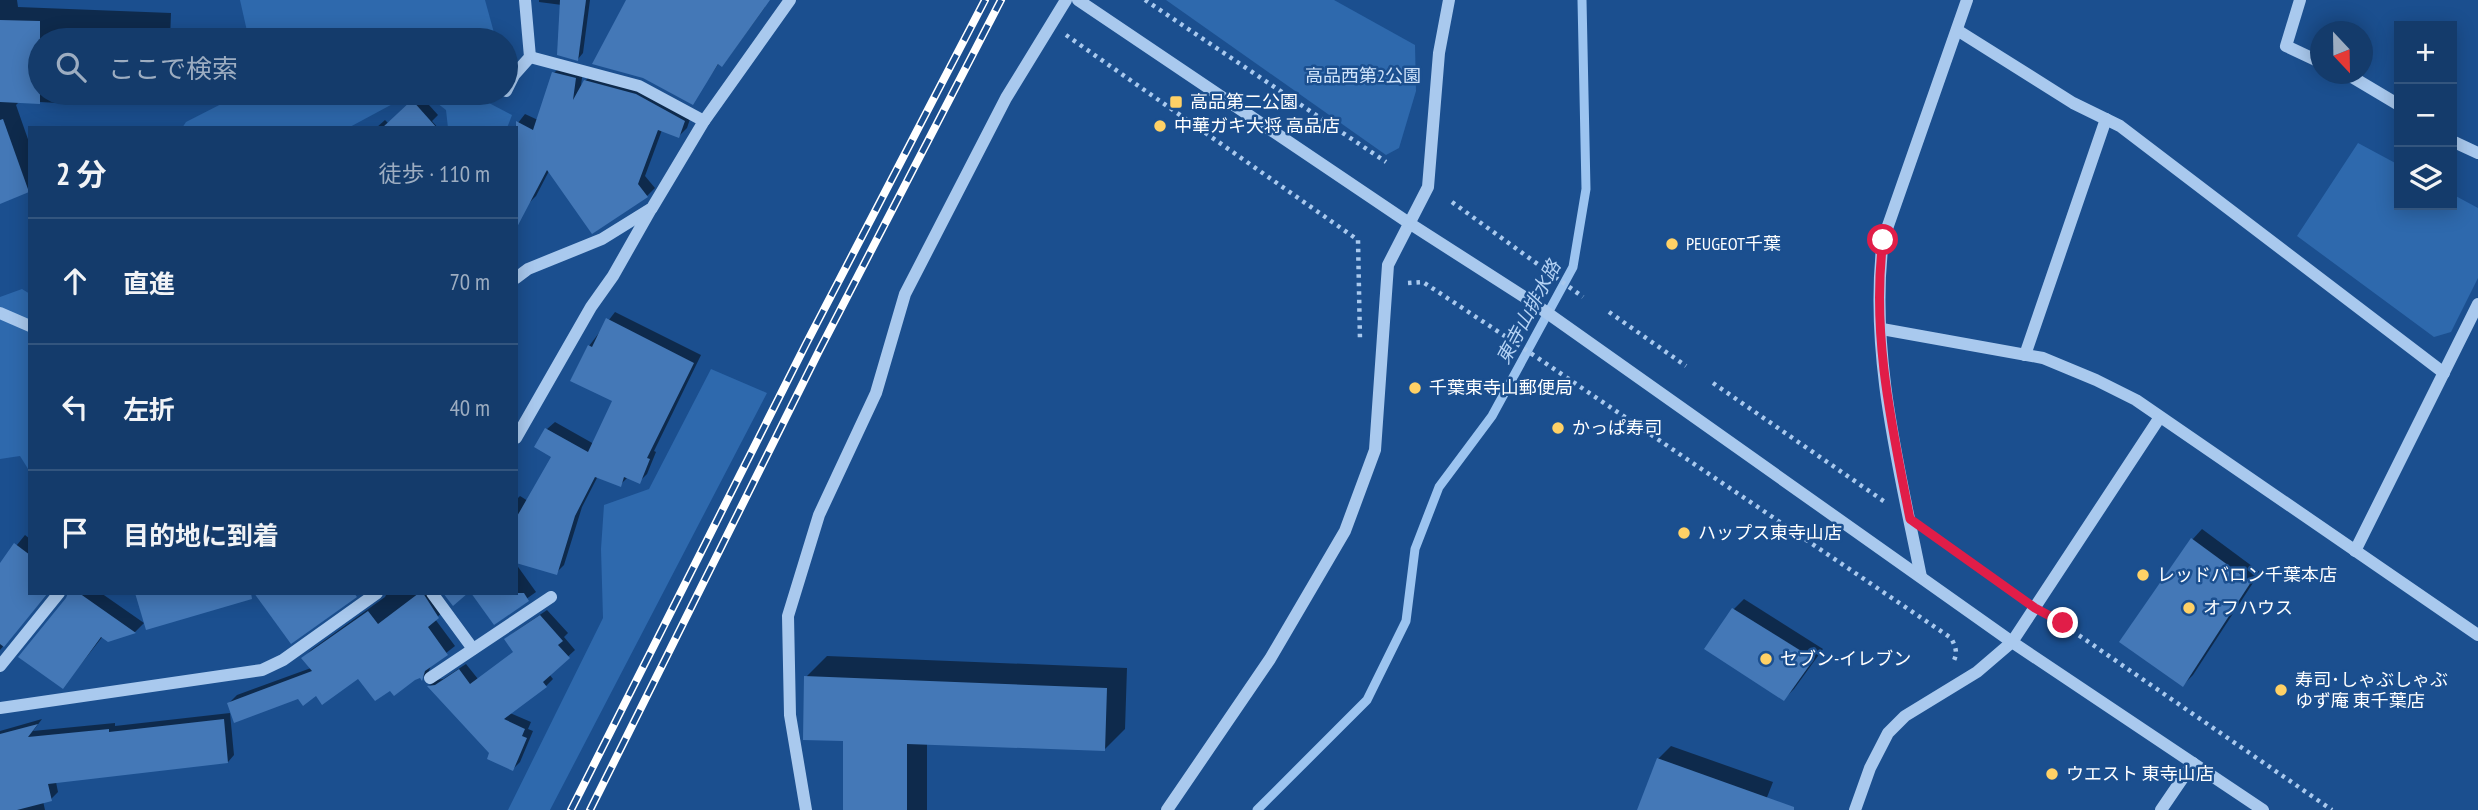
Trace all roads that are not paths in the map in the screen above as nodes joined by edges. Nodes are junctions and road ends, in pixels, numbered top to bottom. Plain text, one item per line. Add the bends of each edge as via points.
1 (524, 0) edge
2 (790, 0) edge
3 (1066, 0) edge
4 (1078, 0) edge
5 (1449, 0) edge
6 (1967, 0) edge
7 (2300, 0) edge
8 (1956, 30) junction
9 (530, 57) junction
10 (2310, 57) edge
11 (518, 70) edge
12 (2364, 84) edge
13 (2394, 102) edge
14 (2106, 120) junction
15 (704, 121) junction
16 (2457, 143) edge
17 (2478, 153) edge
18 (652, 208) junction
19 (1409, 223) junction
20 (518, 276) edge
21 (2478, 304) edge
22 (0, 313) edge
23 (28, 325) edge
24 (1882, 329) junction
25 (2025, 355) junction
26 (2444, 373) junction
27 (2160, 417) junction
28 (518, 435) edge
29 (2355, 551) junction
30 (1921, 577) junction
31 (56, 595) edge
32 (374, 595) edge
33 (433, 595) edge
34 (551, 597) dead end
35 (2478, 635) edge
36 (2012, 642) junction
37 (473, 649) junction
38 (0, 666) edge
39 (430, 678) dead end
40 (0, 708) edge
41 (2193, 763) junction
42 (806, 810) edge
43 (1167, 810) edge
44 (1855, 810) edge
45 (2161, 810) edge
46 (2263, 810) edge

1 - 9 street
2 - 15 street
3 - 42 street via 1006,98 905,294 876,393 819,515 788,616 790,715
4 - 19 street
5 - 19 street via 1439,53 1428,187
6 - 8 street
7 - 10 street via 2286,46
8 - 14 street
8 - 24 street via 1883,240 1879,276
9 - 11 street
9 - 15 street via 639,86
12 - 13 street
14 - 25 street
14 - 26 street via 2120,126
15 - 18 street
16 - 17 street
18 - 20 street via 602,239
18 - 28 street
19 - 30 street via 1529,300
19 - 43 street via 1388,265 1376,450 1345,531 1270,659
21 - 26 street
22 - 23 street
24 - 25 street
24 - 30 street via 1886,396
25 - 27 street via 2096,380
26 - 29 street
27 - 29 street
27 - 36 street
29 - 35 street
30 - 36 street
31 - 38 street
32 - 40 street via 262,670
33 - 37 street
34 - 37 street
36 - 41 street
36 - 44 street via 1977,672 1905,716 1888,733
37 - 39 street
41 - 45 street
41 - 46 street

